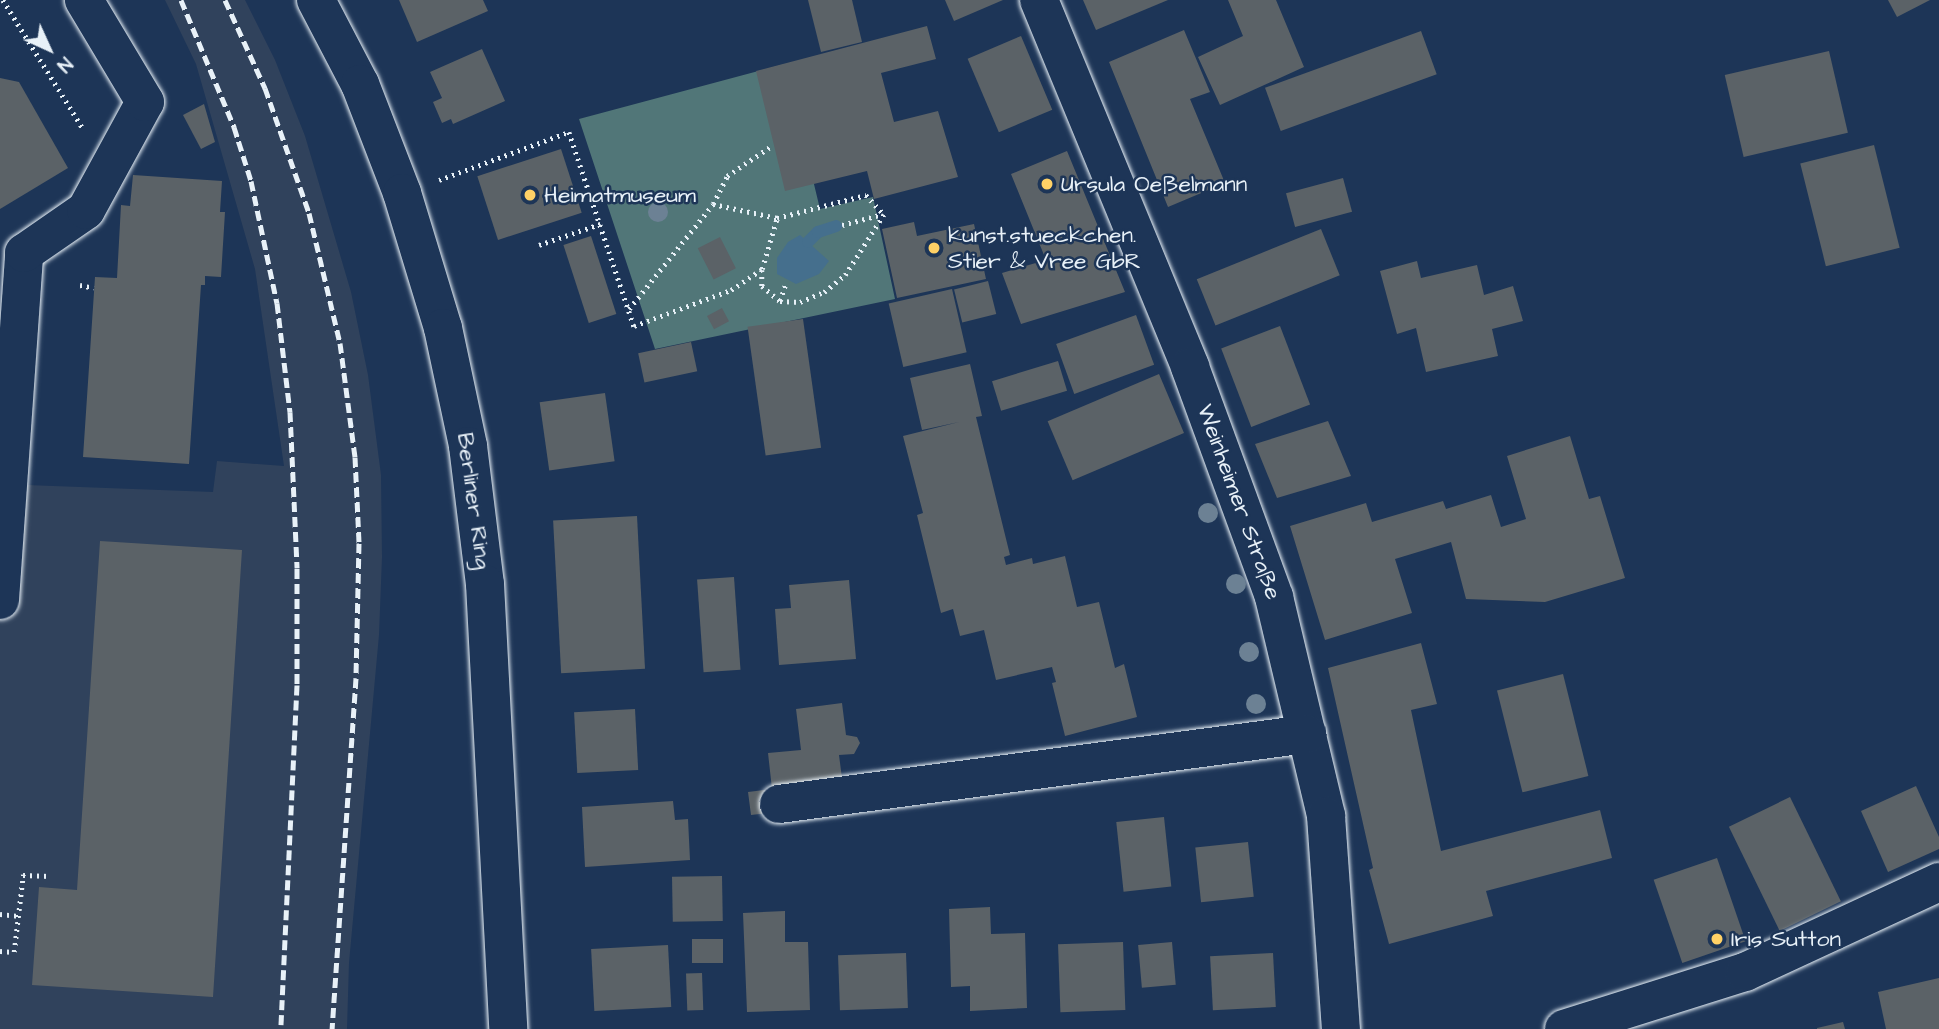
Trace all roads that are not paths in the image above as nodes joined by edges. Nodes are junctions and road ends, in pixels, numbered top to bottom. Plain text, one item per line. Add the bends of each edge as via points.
1 (84, 0) edge
2 (316, 0) edge
3 (1039, 0) edge
4 (0, 600) edge
5 (1307, 734) junction
6 (779, 804) dead end
7 (1939, 882) edge
8 (508, 1029) edge
9 (1341, 1029) edge
10 (1564, 1029) edge

1 - 4 street via 145,102 86,210 24,253
2 - 8 street, Berliner Ring via 360,84 402,194 443,328 468,446 485,584
3 - 5 street, Weinheimer Straße via 1191,367 1274,597
5 - 6 street
5 - 9 street, Weinheimer Straße via 1326,816
7 - 10 street via 1745,972

